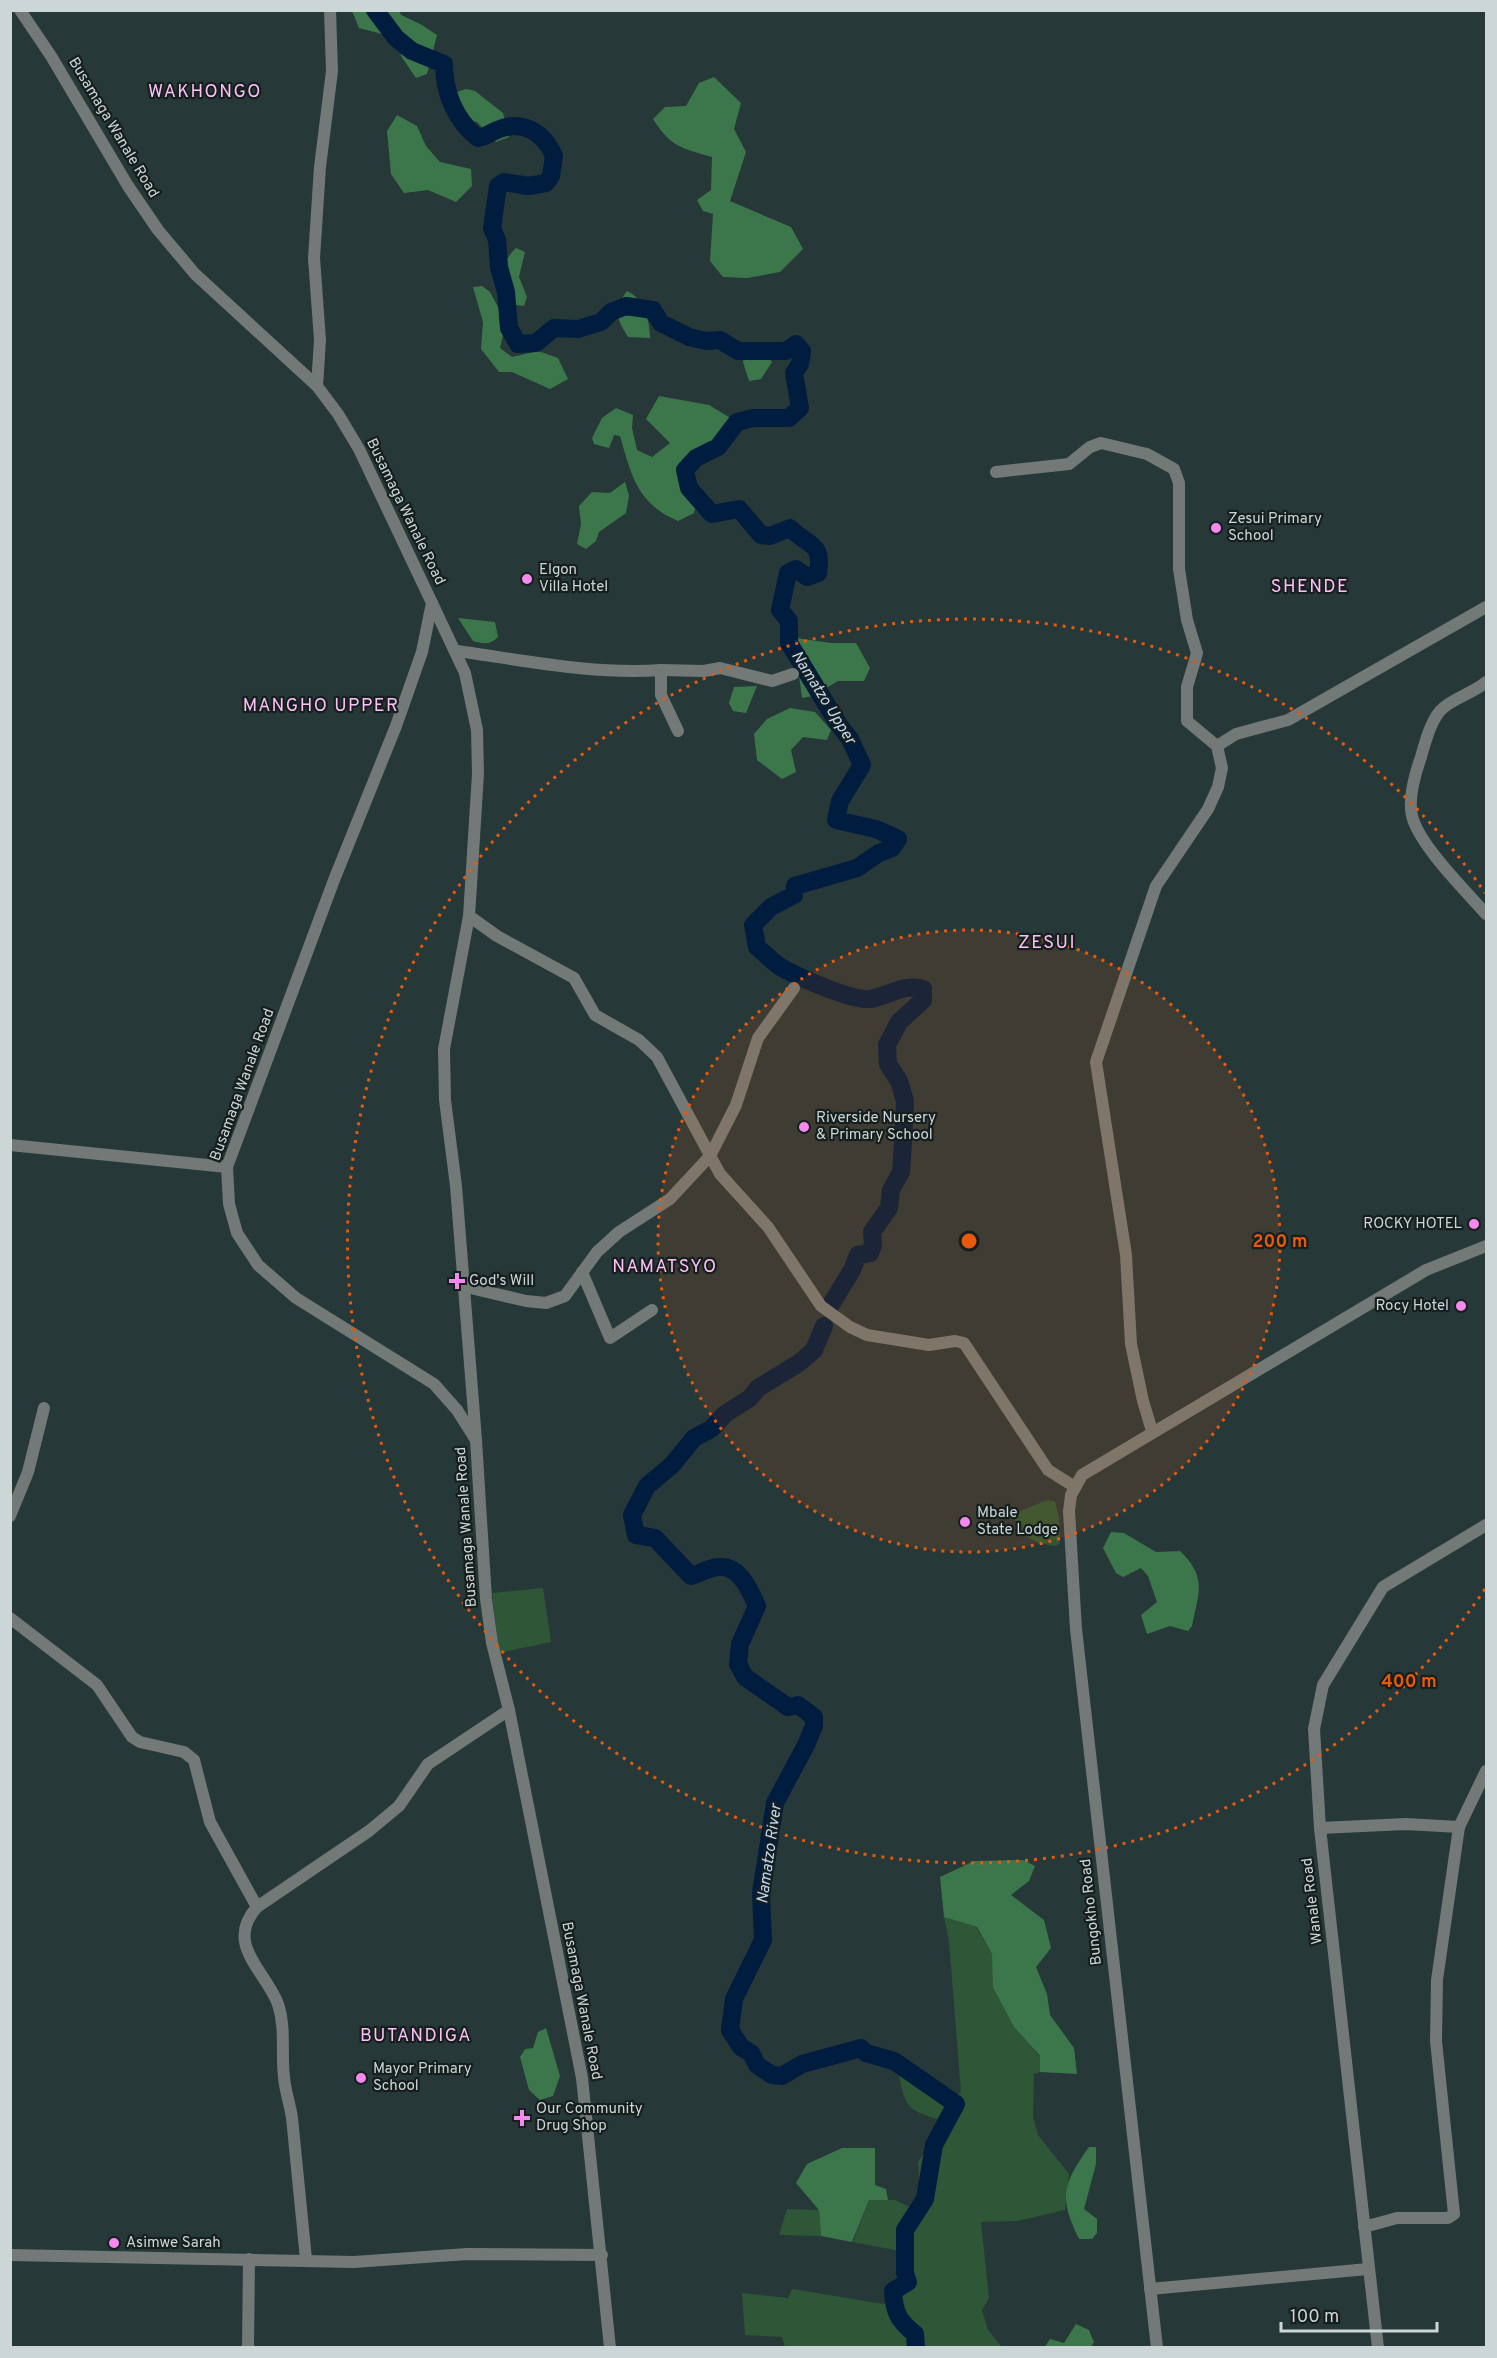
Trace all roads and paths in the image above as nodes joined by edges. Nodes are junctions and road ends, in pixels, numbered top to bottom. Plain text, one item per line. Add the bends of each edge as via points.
1 (20, 10) edge
2 (330, 10) edge
3 (317, 386) junction
4 (996, 472) dead end
5 (432, 603) junction
6 (1486, 607) edge
7 (457, 651) junction
8 (661, 670) junction
9 (793, 674) dead end
10 (1486, 682) edge
11 (678, 731) dead end
12 (1217, 746) junction
13 (1486, 914) edge
14 (469, 916) junction
15 (794, 988) dead end
16 (10, 1145) edge
17 (710, 1156) junction
18 (227, 1167) junction
19 (1486, 1246) edge
20 (582, 1272) junction
21 (462, 1286) junction
22 (652, 1310) dead end
23 (44, 1408) dead end
24 (1152, 1431) junction
25 (477, 1440) junction
26 (1075, 1487) junction
27 (10, 1516) edge
28 (1486, 1525) edge
29 (10, 1618) edge
30 (508, 1710) junction
31 (1486, 1771) edge
32 (1459, 1827) junction
33 (1320, 1828) junction
34 (257, 1907) junction
35 (1364, 2227) junction
36 (10, 2255) edge
37 (602, 2255) junction
38 (249, 2259) junction
39 (306, 2259) junction
40 (1368, 2269) junction
41 (1150, 2289) junction
42 (248, 2348) edge
43 (610, 2348) edge
44 (1157, 2348) edge
45 (1378, 2348) edge

1 - 3 street, Busamaga Wanale Road via 158,230 195,273
2 - 3 street via 332,71 314,258 320,340
3 - 5 street, Busamaga Wanale Road via 358,449
4 - 12 street via 1069,464 1101,443 1147,454 1174,469 1179,483 1179,569 1197,653 1187,687 1187,721
5 - 7 street
5 - 18 street, Busamaga Wanale Road via 422,652 396,726
6 - 12 street via 1288,720 1236,734
7 - 8 street via 610,670
7 - 14 street via 470,689 477,730
8 - 9 street via 720,668 772,681
8 - 11 street via 661,695
10 - 13 street via 1440,710 1417,770 1411,809 1425,842
12 - 24 street via 1222,768 1218,787 1208,809 1156,886 1096,1062 1126,1255 1131,1344
14 - 17 street via 574,978 595,1015 648,1048 672,1082
14 - 21 street via 444,1048
15 - 17 street via 758,1038 736,1105
16 - 18 street
17 - 20 street via 670,1199 619,1232
17 - 26 street via 731,1188 785,1249 820,1306 859,1332 875,1337 929,1345 964,1343 1048,1470
18 - 25 street, Busamaga Wanale Road via 229,1204 237,1233 258,1265 296,1298 434,1384
19 - 24 street via 1426,1270
20 - 21 street via 565,1296 546,1303
20 - 22 street via 610,1338
21 - 25 street
23 - 27 street via 22,1491
24 - 26 street, Bungokho Road via 1082,1475
25 - 30 street, Busamaga Wanale Road via 486,1599
26 - 41 street, Bungokho Road via 1069,1511 1076,1629
28 - 33 street, Wanale Road via 1383,1587 1323,1685 1314,1729
29 - 34 street via 97,1685 132,1737 184,1752 194,1760 210,1822
30 - 34 street via 428,1764 399,1806 369,1831
30 - 37 street, Busamaga Wanale Road via 582,2078
31 - 32 street
32 - 33 street via 1406,1824
32 - 35 street via 1437,1980 1436,2041 1454,2214 1448,2218 1397,2218
33 - 35 street, Wanale Road
34 - 39 street via 247,1919 244,1940 277,2003 282,2022 284,2078
35 - 40 street, Wanale Road
36 - 38 street
37 - 39 street via 467,2254 354,2262
37 - 43 street, Busamaga Wanale Road
38 - 39 street
38 - 42 street
40 - 41 street
40 - 45 street, Wanale Road
41 - 44 street, Bungokho Road

